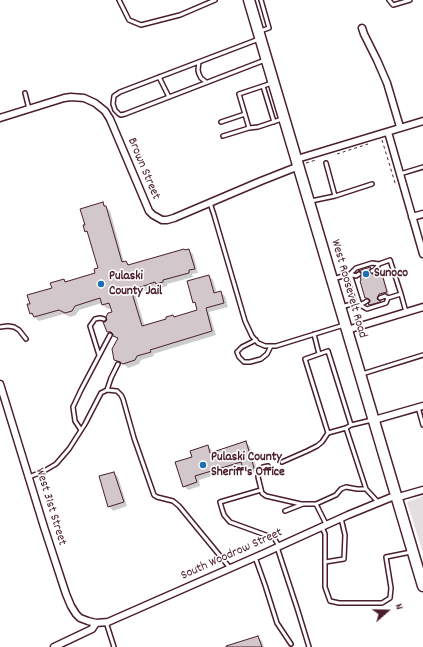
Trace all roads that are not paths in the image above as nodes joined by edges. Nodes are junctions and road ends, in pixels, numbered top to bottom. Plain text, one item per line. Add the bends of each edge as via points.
1 (119, 0) edge
2 (215, 0) edge
3 (249, 0) edge
4 (261, 0) edge
5 (389, 0) edge
6 (410, 0) edge
7 (362, 28) dead end
8 (260, 35) junction
9 (267, 59) junction
10 (199, 62) junction
11 (159, 77) junction
12 (206, 82) junction
13 (274, 82) junction
14 (263, 86) junction
15 (24, 93) dead end
16 (169, 97) junction
17 (30, 109) junction
18 (245, 114) junction
19 (0, 118) edge
20 (284, 118) junction
21 (423, 121) edge
22 (221, 122) dead end
23 (274, 122) junction
24 (400, 127) junction
25 (249, 128) junction
26 (385, 132) junction
27 (223, 136) dead end
28 (298, 162) junction
29 (326, 163) dead end
30 (423, 167) edge
31 (400, 174) junction
32 (372, 184) dead end
33 (335, 196) junction
34 (309, 202) junction
35 (210, 203) junction
36 (423, 214) edge
37 (412, 217) junction
38 (423, 254) edge
39 (378, 264) junction
40 (373, 271) dead end
41 (350, 274) junction
42 (359, 276) dead end
43 (332, 279) junction
44 (401, 294) junction
45 (380, 298) dead end
46 (388, 298) junction
47 (368, 301) dead end
48 (360, 304) junction
49 (340, 307) junction
50 (423, 307) edge
51 (406, 312) junction
52 (104, 319) dead end
53 (0, 327) edge
54 (346, 327) junction
55 (314, 334) junction
56 (110, 335) dead end
57 (26, 339) dead end
58 (256, 340) junction
59 (271, 346) junction
60 (319, 354) junction
61 (99, 355) junction
62 (423, 355) edge
63 (118, 364) dead end
64 (360, 375) junction
65 (0, 384) edge
66 (107, 390) junction
67 (420, 406) edge
68 (374, 420) junction
69 (351, 425) junction
70 (423, 425) edge
71 (346, 428) junction
72 (81, 430) junction
73 (328, 433) junction
74 (282, 462) dead end
75 (268, 466) dead end
76 (29, 478) junction
77 (366, 489) junction
78 (261, 490) junction
79 (423, 490) edge
80 (396, 496) junction
81 (378, 503) junction
82 (303, 504) junction
83 (316, 504) junction
84 (285, 511) dead end
85 (341, 518) junction
86 (324, 526) junction
87 (278, 547) junction
88 (413, 551) junction
89 (255, 557) junction
90 (325, 562) junction
91 (230, 568) junction
92 (423, 586) edge
93 (106, 622) junction
94 (96, 623) junction
95 (290, 644) dead end
96 (54, 647) edge
97 (114, 647) edge
98 (309, 647) edge

1 - 2 lane via 129,20 141,25 180,15
3 - 8 main road, West Roosevelt Road
4 - 8 lane via 269,28
5 - 6 lane via 393,5
7 - 24 street via 388,83
8 - 9 main road, West Roosevelt Road
8 - 10 lane
9 - 12 lane
9 - 13 main road, West Roosevelt Road
10 - 11 lane
10 - 12 lane via 199,74
11 - 16 lane
11 - 16 lane via 114,96 112,103 115,110 123,114
12 - 16 lane
13 - 14 lane
13 - 20 main road, West Roosevelt Road
14 - 18 lane via 240,94
14 - 23 lane
15 - 17 lane
17 - 19 street, Brown Street
17 - 35 street, Brown Street via 71,97 90,100 105,111 148,208 156,218 167,220
18 - 22 lane
18 - 25 lane
20 - 23 lane
20 - 28 main road, West Roosevelt Road
21 - 24 street, Brown Street
23 - 25 lane
24 - 26 street, Brown Street
25 - 27 lane
26 - 28 street, Brown Street
26 - 31 street
28 - 34 main road, West Roosevelt Road
28 - 35 street, Brown Street
29 - 33 lane
30 - 31 lane
31 - 37 street
32 - 33 lane
33 - 34 lane
34 - 43 main road, West Roosevelt Road
35 - 58 lane via 245,321
36 - 37 street
37 - 38 street
39 - 40 lane
39 - 41 lane via 372,263 356,268
39 - 44 lane via 390,260
41 - 42 lane
41 - 43 lane
41 - 48 lane
43 - 49 main road, West Roosevelt Road
44 - 46 lane
44 - 51 lane
45 - 46 lane
46 - 48 lane via 386,303 367,309
47 - 48 lane
48 - 49 lane
49 - 54 main road, West Roosevelt Road
50 - 51 street
51 - 54 street
52 - 61 lane via 95,319 90,326
53 - 57 lane via 14,326
54 - 55 lane
54 - 64 main road, West Roosevelt Road
55 - 59 lane
55 - 60 lane
56 - 61 lane
58 - 59 lane via 265,346
58 - 59 lane via 237,352 244,362 262,359
60 - 69 lane via 328,351
60 - 73 lane via 305,359
61 - 72 lane via 73,406 75,421
62 - 64 lane
63 - 66 lane
64 - 68 main road, West Roosevelt Road
65 - 76 street, West 31st Street
66 - 72 lane via 101,393
66 - 91 lane via 118,391 123,399 154,495 179,506
67 - 68 street
67 - 70 lane
68 - 69 lane
68 - 80 main road, West Roosevelt Road
69 - 71 lane
71 - 73 lane
71 - 77 lane
72 - 76 lane via 56,464
73 - 74 lane via 317,446
75 - 78 lane via 263,467 259,473
76 - 94 street, West 31st Street via 71,606 80,618
77 - 81 lane
77 - 83 lane via 346,487 336,495
78 - 82 lane via 266,496
78 - 87 lane via 220,502 222,509 230,522 274,538
79 - 80 street, South Woodrow Street
80 - 81 street, South Woodrow Street
80 - 88 main road, West Roosevelt Road
81 - 85 street, South Woodrow Street
82 - 83 lane
82 - 84 lane
83 - 86 lane
85 - 86 street, South Woodrow Street
85 - 90 lane via 345,535 344,559
86 - 87 street, South Woodrow Street
86 - 90 lane
87 - 89 street, South Woodrow Street
87 - 98 lane
88 - 90 lane via 386,557 391,588 390,598 382,603 330,601 325,587
88 - 92 main road, West Roosevelt Road
89 - 91 street, South Woodrow Street
89 - 95 lane via 277,623
91 - 93 street, South Woodrow Street
93 - 94 street, South Woodrow Street
93 - 97 lane
94 - 96 street via 92,629

